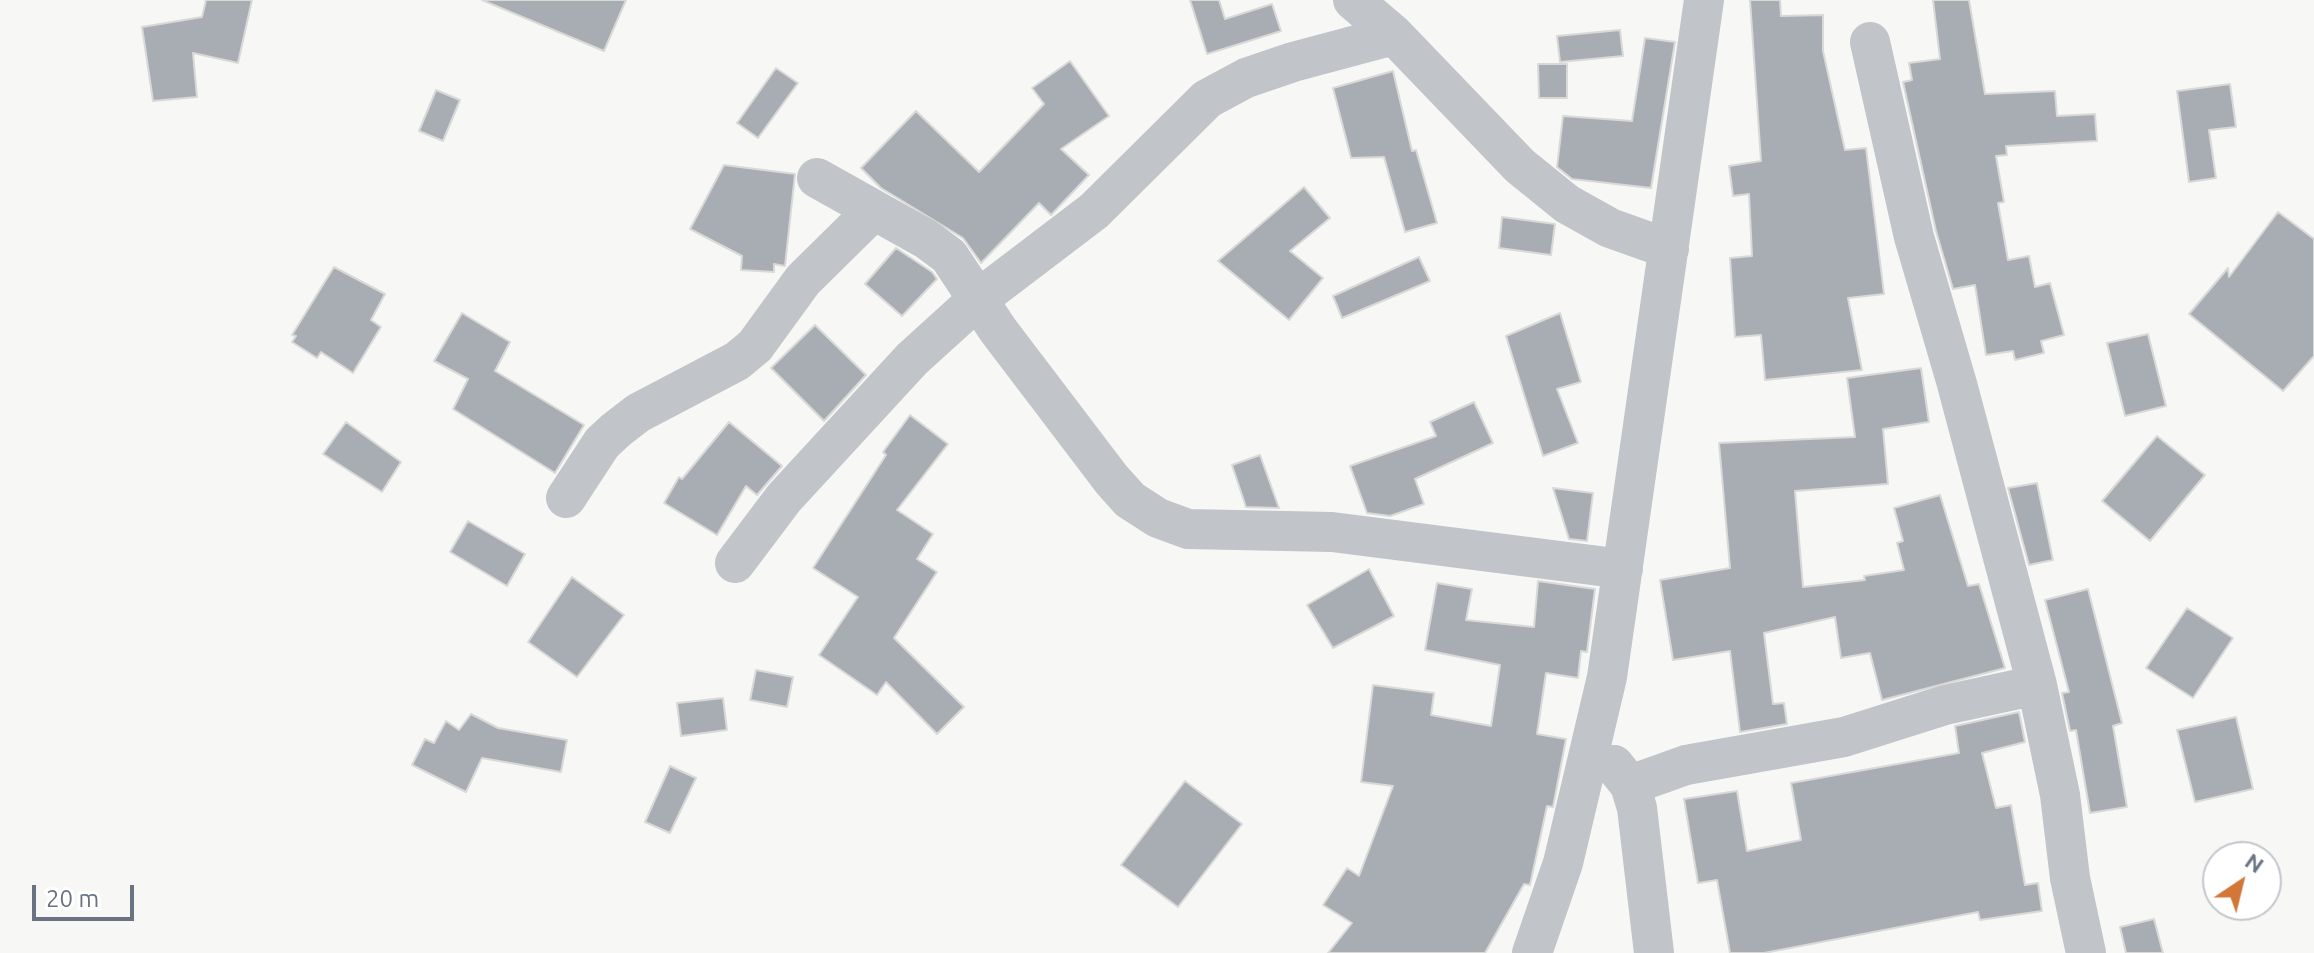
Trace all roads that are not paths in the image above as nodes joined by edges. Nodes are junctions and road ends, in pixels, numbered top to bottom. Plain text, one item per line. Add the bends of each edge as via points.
1 (1353, 0) edge
2 (1704, 0) edge
3 (1394, 35) junction
4 (1870, 42) dead end
5 (817, 178) dead end
6 (872, 212) junction
7 (1669, 249) junction
8 (977, 300) junction
9 (566, 498) dead end
10 (735, 563) dead end
11 (1623, 569) junction
12 (2037, 685) junction
13 (1593, 747) junction
14 (1630, 785) junction
15 (1532, 953) edge
16 (1654, 953) edge
17 (2086, 953) edge

1 - 3 street
2 - 7 street
3 - 7 street via 1520,166 1567,204 1610,228
3 - 8 street via 1246,78 1207,99 1094,211
4 - 12 street via 1914,237
5 - 6 street
6 - 8 street via 949,256
6 - 9 street via 803,280 755,346 616,430
7 - 11 street
8 - 10 street via 846,428
8 - 11 street via 1112,480 1158,518 1188,529 1332,532
11 - 13 street
12 - 14 street via 1945,705 1844,737 1686,765
12 - 17 street
13 - 14 street
13 - 15 street via 1563,863
14 - 16 street

